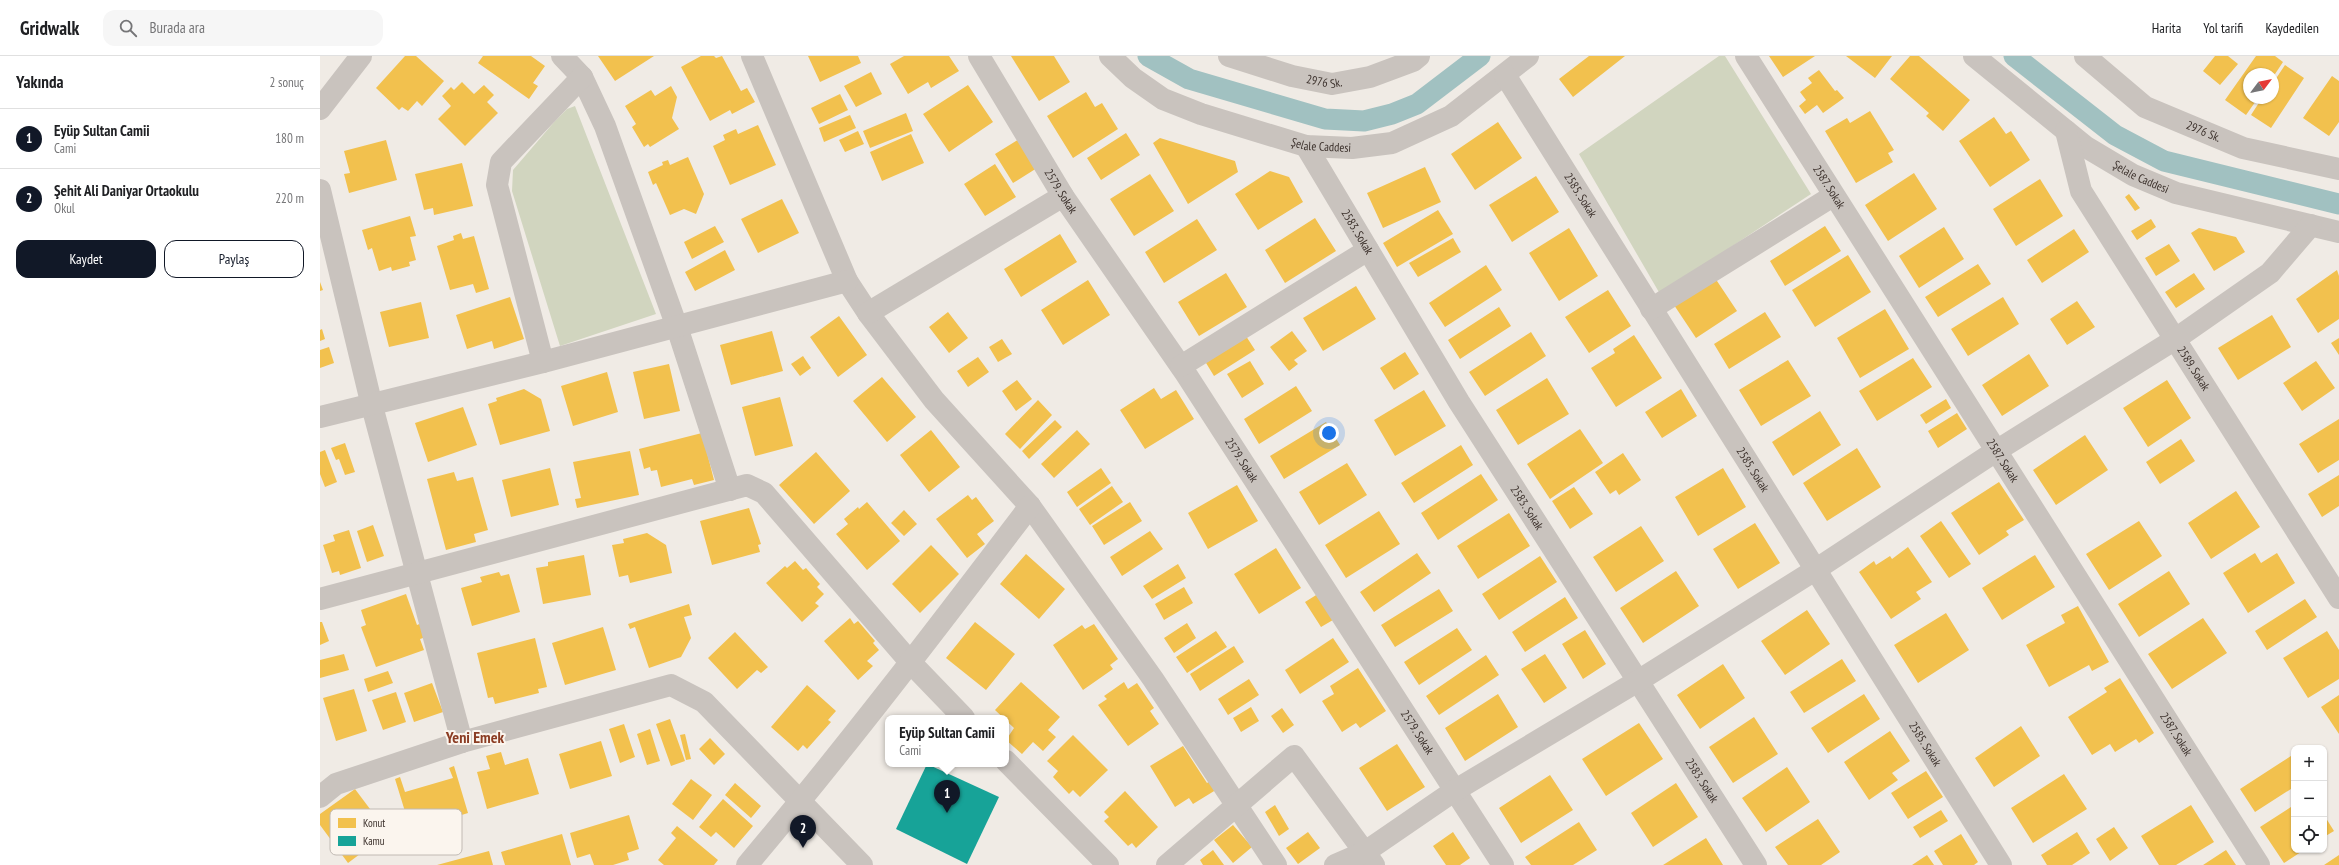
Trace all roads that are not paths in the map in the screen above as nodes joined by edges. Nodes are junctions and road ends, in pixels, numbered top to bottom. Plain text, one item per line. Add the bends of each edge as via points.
1 (362, 56) edge
2 (562, 56) edge
3 (752, 56) edge
4 (979, 56) edge
5 (1110, 56) edge
6 (1229, 56) edge
7 (1419, 56) edge
8 (1528, 56) edge
9 (1746, 56) edge
10 (1974, 56) edge
11 (2092, 58) edge
12 (1505, 74) junction
13 (582, 77) junction
14 (320, 109) edge
15 (2066, 131) junction
16 (1306, 146) junction
17 (2339, 169) edge
18 (320, 190) edge
19 (1063, 196) junction
20 (1833, 196) junction
21 (2311, 225) junction
22 (2339, 232) edge
23 (1368, 250) junction
24 (847, 281) junction
25 (1651, 309) junction
26 (868, 313) junction
27 (677, 327) junction
28 (2174, 340) junction
29 (543, 362) junction
30 (1182, 366) junction
31 (372, 406) junction
32 (320, 418) edge
33 (1996, 451) junction
34 (730, 490) junction
35 (1030, 506) junction
36 (1815, 570) junction
37 (418, 574) junction
38 (2339, 598) edge
39 (320, 599) edge
40 (911, 663) junction
41 (1638, 682) junction
42 (961, 715) edge
43 (462, 742) junction
44 (1009, 764) edge
45 (1454, 791) junction
46 (320, 798) edge
47 (801, 801) junction
48 (1237, 804) junction
49 (1370, 858) edge
50 (747, 865) edge
51 (862, 865) edge
52 (1108, 865) edge
53 (1167, 865) edge
54 (1276, 865) edge
55 (1335, 865) edge
56 (1503, 865) edge
57 (1756, 865) edge
58 (2001, 865) edge
59 (2259, 865) edge

1 - 14 street
2 - 13 street
3 - 24 street
4 - 19 street, 2579. Sokak
5 - 16 street, Şelale Caddesi via 1133,78 1163,99 1201,114
6 - 7 street, 2976 Sk. via 1292,76 1332,84 1370,77 1413,62
8 - 12 street, Şelale Caddesi
9 - 20 street, 2587. Sokak
10 - 15 street, Şelale Caddesi
11 - 17 street, 2976 Sk. via 2145,107 2243,148
12 - 16 street, Şelale Caddesi via 1451,116 1392,143 1352,148
12 - 25 street, 2585. Sokak
13 - 27 street via 605,126
13 - 29 street via 501,162 496,185
15 - 21 street, Şelale Caddesi via 2086,148 2133,175 2176,193
15 - 28 street, 2589. Sokak via 2081,191
16 - 23 street, 2583. Sokak
18 - 31 street
19 - 26 street
19 - 30 street, 2579. Sokak
20 - 25 street
20 - 33 street, 2587. Sokak
21 - 22 street, Şelale Caddesi
21 - 28 street via 2270,273
23 - 30 street
23 - 41 street, 2583. Sokak via 1459,402
24 - 26 street
24 - 27 street
25 - 36 street, 2585. Sokak
26 - 35 street via 934,400
27 - 29 street
27 - 34 street
28 - 33 street
28 - 38 street, 2589. Sokak
29 - 31 street
30 - 45 street, 2579. Sokak
31 - 32 street
31 - 37 street
33 - 36 street
33 - 59 street, 2587. Sokak
34 - 37 street
34 - 40 street via 747,485 764,493
35 - 40 street
35 - 48 street via 1153,679
36 - 41 street
36 - 58 street, 2585. Sokak
37 - 39 street
37 - 43 street
40 - 42 street
40 - 47 street
41 - 45 street
41 - 57 street, 2583. Sokak
43 - 46 street via 336,784
43 - 47 street via 671,684 704,702
44 - 52 street
45 - 49 street
45 - 56 street, 2579. Sokak
47 - 50 street
47 - 51 street
48 - 49 street via 1294,756
48 - 53 street
48 - 54 street
49 - 55 street

